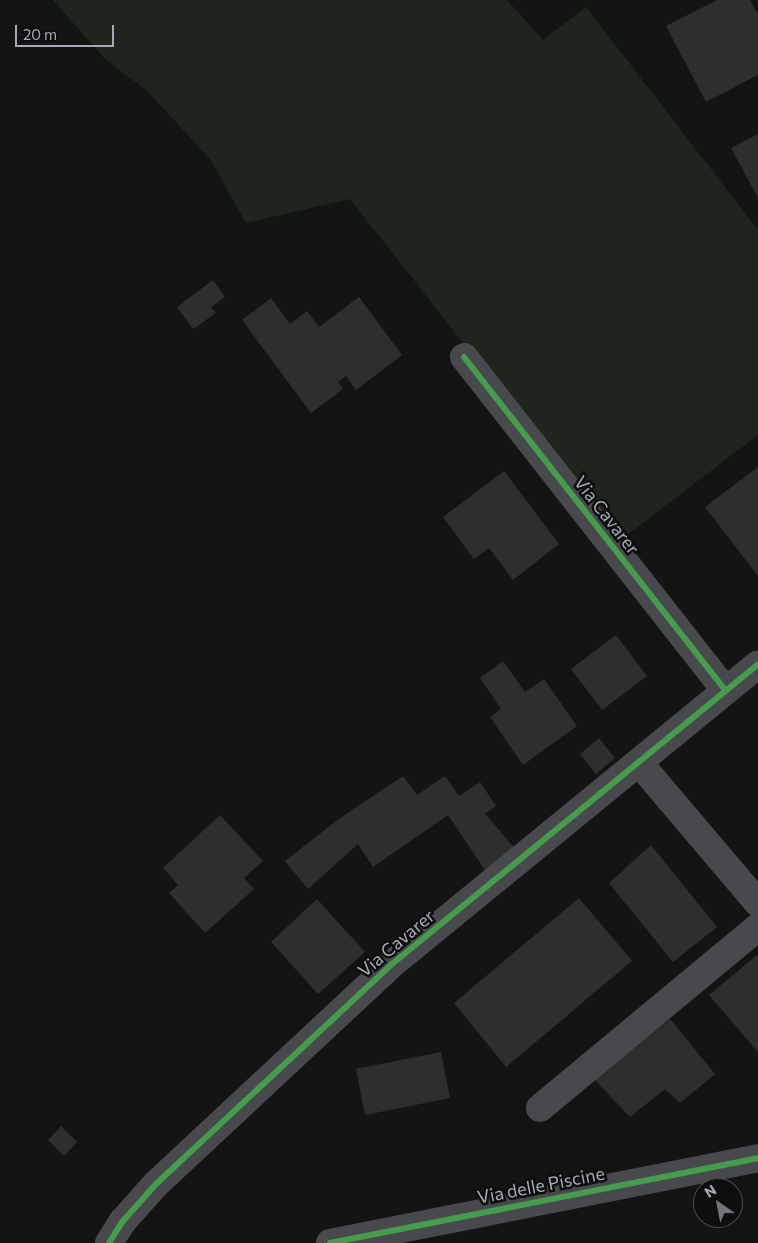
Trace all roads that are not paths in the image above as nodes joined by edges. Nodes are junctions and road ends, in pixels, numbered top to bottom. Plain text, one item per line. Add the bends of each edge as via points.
1 (464, 357) dead end
2 (758, 664) edge
3 (726, 691) junction
4 (640, 764) junction
5 (758, 903) edge
6 (758, 927) edge
7 (540, 1108) dead end
8 (758, 1158) edge
9 (109, 1243) edge
10 (330, 1243) edge

1 - 3 street, Via Cavarer
2 - 3 street, Via Cavarer
3 - 4 street, Via Cavarer
4 - 5 street
4 - 9 street, Via Cavarer via 392,964 313,1035 156,1184 123,1221
6 - 7 street
8 - 10 street, Via delle Piscine

